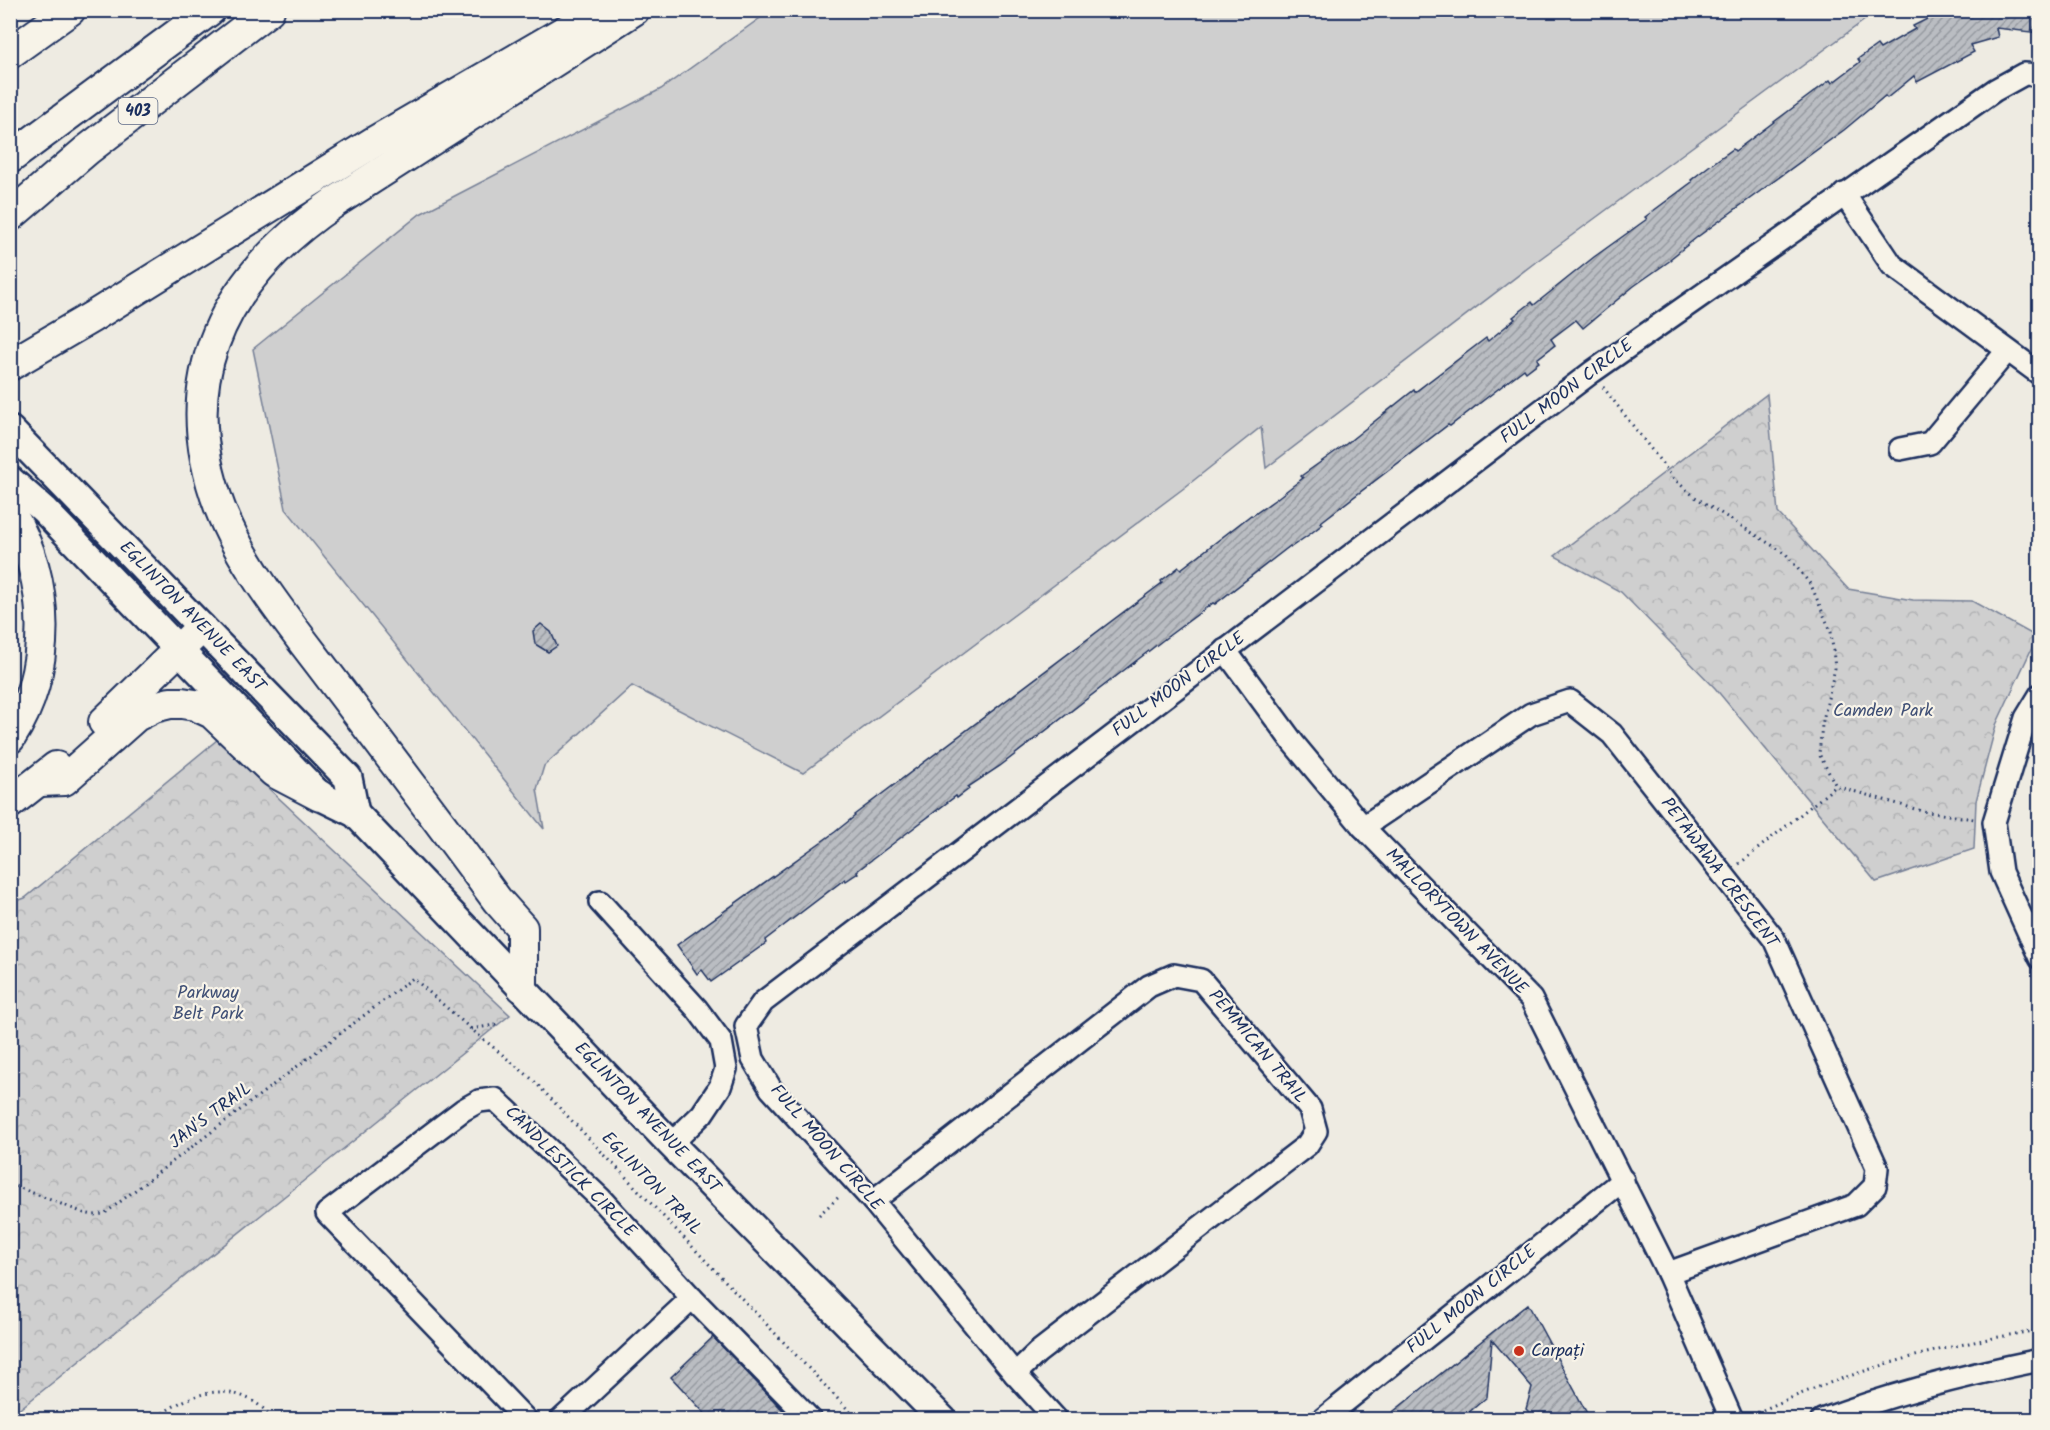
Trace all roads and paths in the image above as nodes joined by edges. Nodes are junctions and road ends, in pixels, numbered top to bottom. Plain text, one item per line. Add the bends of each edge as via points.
1 (70, 10) edge
2 (210, 10) edge
3 (269, 10) edge
4 (599, 10) edge
5 (634, 10) edge
6 (10, 53) edge
7 (2040, 75) edge
8 (10, 158) edge
9 (1844, 194) junction
10 (10, 216) edge
11 (2007, 351) junction
12 (16, 363) edge
13 (1592, 372) junction
14 (2040, 374) edge
15 (16, 436) edge
16 (1900, 449) dead end
17 (10, 480) edge
18 (10, 512) edge
19 (201, 628) junction
20 (179, 649) junction
21 (1225, 650) junction
22 (2040, 695) edge
23 (10, 738) edge
24 (41, 781) junction
25 (1836, 786) junction
26 (320, 796) junction
27 (10, 804) edge
28 (356, 813) junction
29 (1994, 822) junction
30 (1363, 827) junction
31 (1724, 876) junction
32 (600, 902) dead end
33 (2030, 916) edge
34 (2040, 958) edge
35 (413, 978) joint
36 (522, 987) junction
37 (501, 1024) dead end
38 (471, 1029) junction
39 (671, 1144) junction
40 (1623, 1180) junction
41 (10, 1184) edge
42 (843, 1193) dead end
43 (873, 1201) junction
44 (819, 1215) dead end
45 (1668, 1273) junction
46 (692, 1298) junction
47 (2040, 1330) edge
48 (2040, 1360) edge
49 (1015, 1374) junction
50 (1758, 1412) dead end
51 (153, 1419) edge
52 (275, 1419) edge
53 (526, 1419) edge
54 (561, 1419) edge
55 (811, 1419) edge
56 (858, 1419) edge
57 (943, 1419) edge
58 (1057, 1419) edge
59 (1322, 1419) edge
60 (1732, 1419) edge
61 (1822, 1419) edge

1 - 6 highway
2 - 8 highway, 403
3 - 10 highway, 403 via 87,150
4 - 12 highway via 374,142
5 - 36 highway via 335,202 291,235 256,269 228,310 210,354 201,397 207,468 220,509 246,559 336,685 522,928
7 - 9 street, FULL MOON CIRCLE via 2024,74 1995,90
9 - 11 street via 1892,265
9 - 13 street, FULL MOON CIRCLE
11 - 14 street
11 - 16 street via 1930,443
13 - 21 street, FULL MOON CIRCLE
13 - 25 path via 1674,479 1695,497 1786,554 1811,585 1831,632 1835,668 1819,754
15 - 19 main road, EGLINTON AVENUE EAST
17 - 20 main road, EGLINTON AVENUE EAST
18 - 23 highway via 22,533 36,576 41,639 33,693
19 - 20 highway
19 - 28 main road, EGLINTON AVENUE EAST via 348,778
20 - 24 highway
20 - 26 main road, EGLINTON AVENUE EAST
21 - 30 street, MALLORYTOWN AVENUE via 1294,744
21 - 43 street, FULL MOON CIRCLE via 763,1002 746,1026 753,1059 771,1089
22 - 29 street via 2026,718
24 - 26 highway via 64,780 136,716 154,707 182,703 212,713 274,772
24 - 27 highway
25 - 29 path via 1922,811
25 - 31 path
26 - 28 main road, EGLINTON AVENUE EAST
28 - 36 main road, EGLINTON AVENUE EAST
29 - 33 street via 2001,872
30 - 31 street, PETAWAWA CRESCENT via 1531,714 1570,701 1612,734
30 - 40 street, MALLORYTOWN AVENUE via 1531,999
31 - 45 street, PETAWAWA CRESCENT via 1774,939 1877,1168 1875,1186 1856,1205
32 - 39 street via 721,1041 726,1069 720,1088 702,1114
33 - 34 street
35 - 38 path, EGLINTON TRAIL
35 - 41 path, JAN'S TRAIL via 104,1214 84,1213
36 - 39 main road, EGLINTON AVENUE EAST
37 - 38 path
38 - 56 path, EGLINTON TRAIL via 532,1079
39 - 57 main road, EGLINTON AVENUE EAST
40 - 45 street, MALLORYTOWN AVENUE
40 - 59 street, FULL MOON CIRCLE
42 - 44 path
43 - 49 street, FULL MOON CIRCLE
43 - 49 street, PEMMICAN TRAIL via 1149,986 1174,975 1201,980 1310,1109 1317,1131 1307,1145
45 - 60 street, MALLORYTOWN AVENUE
46 - 53 street, CANDLESTICK CIRCLE via 601,1199 495,1099 479,1101 463,1110 327,1213
46 - 54 street
46 - 55 street, CANDLESTICK CIRCLE
47 - 50 path via 1959,1345 1829,1382
48 - 61 street via 1919,1388
49 - 58 street, FULL MOON CIRCLE
51 - 52 path via 196,1395 218,1392 237,1394 264,1407

